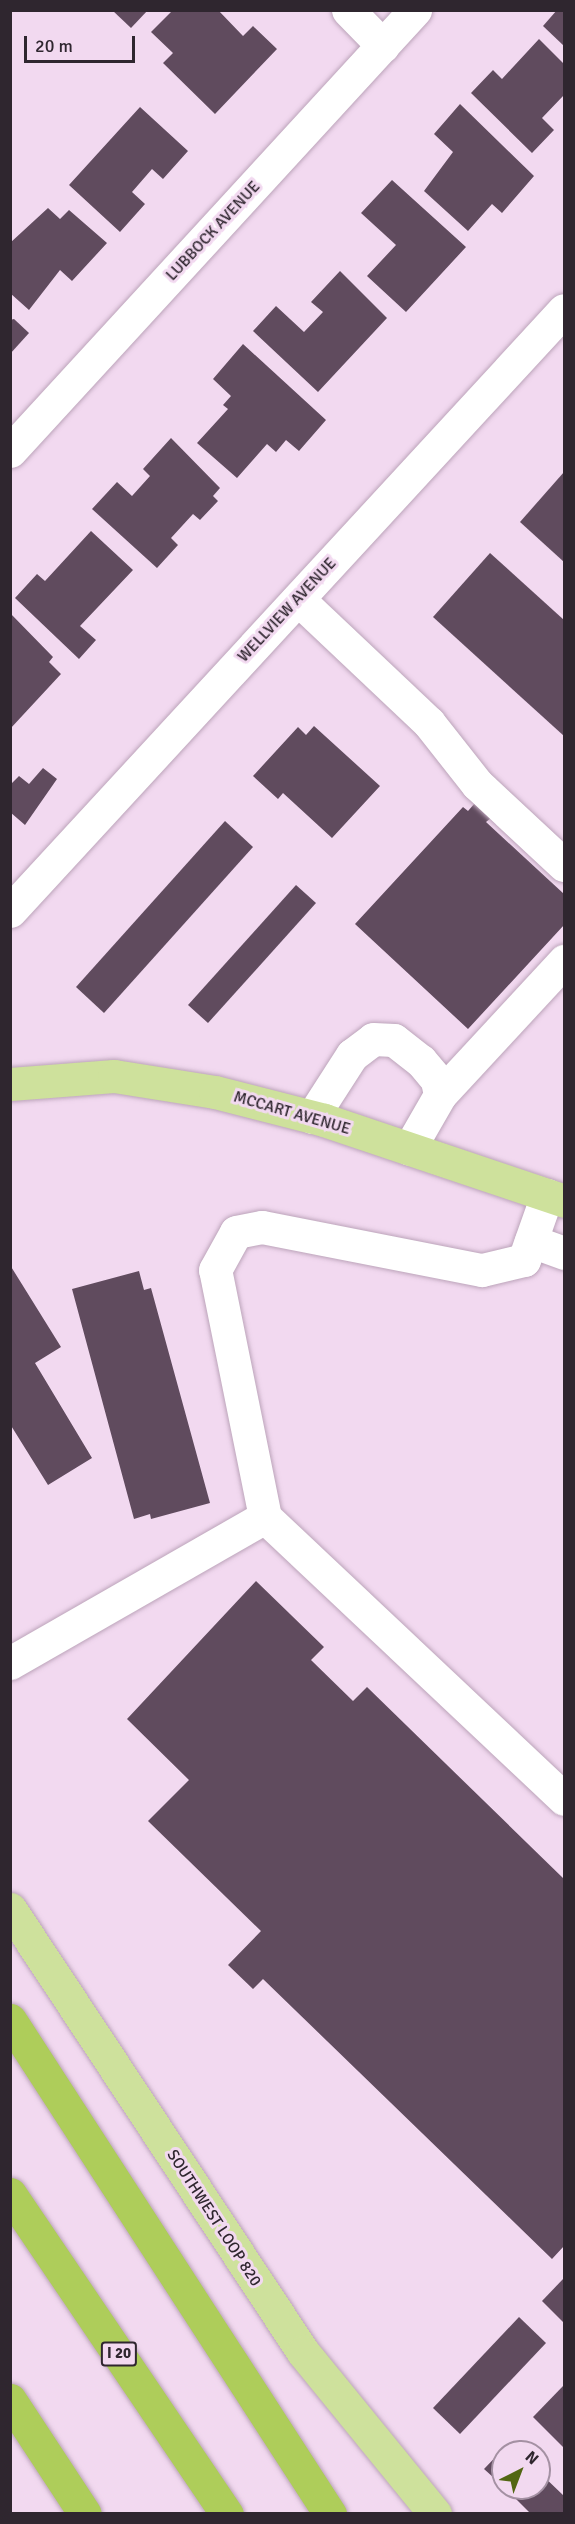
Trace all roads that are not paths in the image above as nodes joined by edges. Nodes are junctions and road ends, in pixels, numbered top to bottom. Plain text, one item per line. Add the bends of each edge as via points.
1 (348, 10) edge
2 (415, 10) edge
3 (383, 46) junction
4 (564, 310) edge
5 (10, 452) edge
6 (298, 599) junction
7 (564, 865) edge
8 (10, 911) edge
9 (564, 961) edge
10 (10, 1084) edge
11 (440, 1095) junction
12 (312, 1117) junction
13 (409, 1149) junction
14 (556, 1198) edge
15 (531, 1240) junction
16 (564, 1253) edge
17 (265, 1517) junction
18 (10, 1663) edge
19 (564, 1799) edge
20 (10, 1910) edge
21 (10, 2020) edge
22 (10, 2194) edge
23 (10, 2400) edge
24 (85, 2514) edge
25 (226, 2514) edge
26 (330, 2514) edge
27 (435, 2514) edge

1 - 3 street
2 - 3 street, LUBBOCK AVENUE
3 - 5 street, LUBBOCK AVENUE
4 - 6 street, WELLVIEW AVENUE
6 - 7 street via 429,723 477,784
6 - 8 street, WELLVIEW AVENUE
9 - 11 street
10 - 12 main road, MCCART AVENUE via 114,1076 216,1092
11 - 12 street via 437,1080 421,1060 394,1041 373,1039 352,1055
11 - 13 street
12 - 13 main road, MCCART AVENUE
13 - 14 main road, MCCART AVENUE
14 - 15 street
15 - 16 street
15 - 17 street via 524,1260 482,1270 262,1227 236,1232 215,1270
17 - 18 street
17 - 19 street
20 - 27 main road, SOUTHWEST LOOP 820 via 303,2352
21 - 26 highway
22 - 25 highway, I 20
23 - 24 highway

